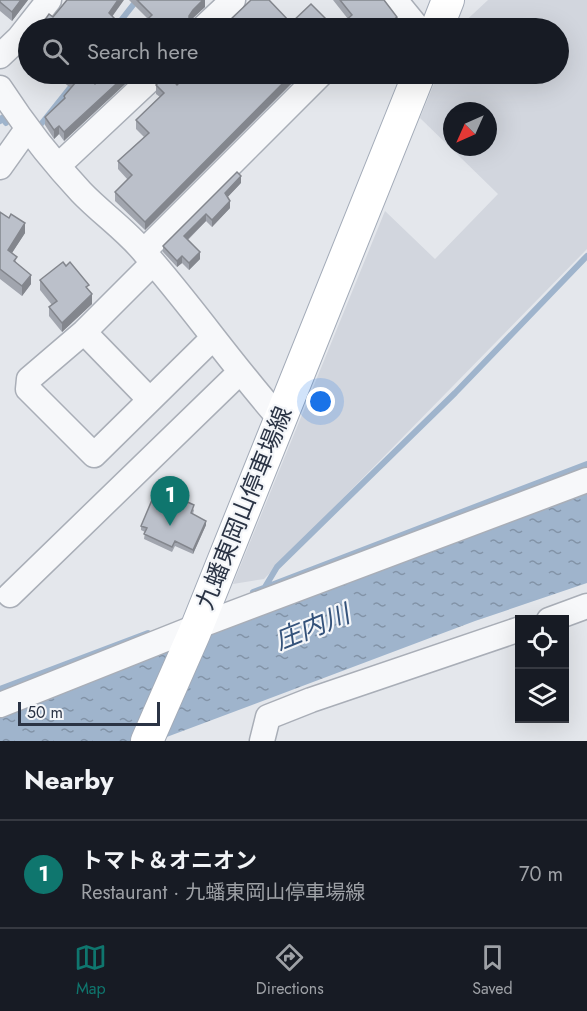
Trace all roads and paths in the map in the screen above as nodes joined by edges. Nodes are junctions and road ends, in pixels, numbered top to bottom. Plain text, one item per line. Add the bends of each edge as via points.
1 (49, 0) edge
2 (233, 0) edge
3 (395, 0) edge
4 (448, 0) edge
5 (35, 18) edge
6 (214, 18) edge
7 (410, 18) edge
8 (441, 18) edge
9 (18, 40) edge
10 (0, 56) edge
11 (145, 84) edge
12 (312, 84) edge
13 (415, 84) edge
14 (0, 88) edge
15 (27, 129) junction
16 (58, 166) junction
17 (0, 167) edge
18 (148, 257) junction
19 (84, 332) junction
20 (213, 339) junction
21 (240, 372) junction
22 (150, 400) junction
23 (280, 419) junction
24 (587, 480) edge
25 (10, 595) dead end
26 (587, 606) edge
27 (563, 615) edge
28 (515, 630) edge
29 (195, 631) junction
30 (0, 705) edge
31 (147, 741) edge
32 (262, 741) edge

1 - 5 street
2 - 6 street
3 - 7 street
4 - 8 main road
9 - 10 street
11 - 16 street
12 - 18 street
13 - 23 main road, 九蟠東岡山停車場線
14 - 15 street
15 - 16 street
15 - 17 street
16 - 18 street
18 - 19 street
18 - 20 street
19 - 22 street
19 - 22 street via 29,379 28,389 94,455
20 - 21 street
20 - 22 street
21 - 23 street
21 - 25 street
23 - 29 main road, 九蟠東岡山停車場線
24 - 29 street
26 - 27 street
28 - 32 street via 268,717
29 - 30 street
29 - 31 main road, 九蟠東岡山停車場線

